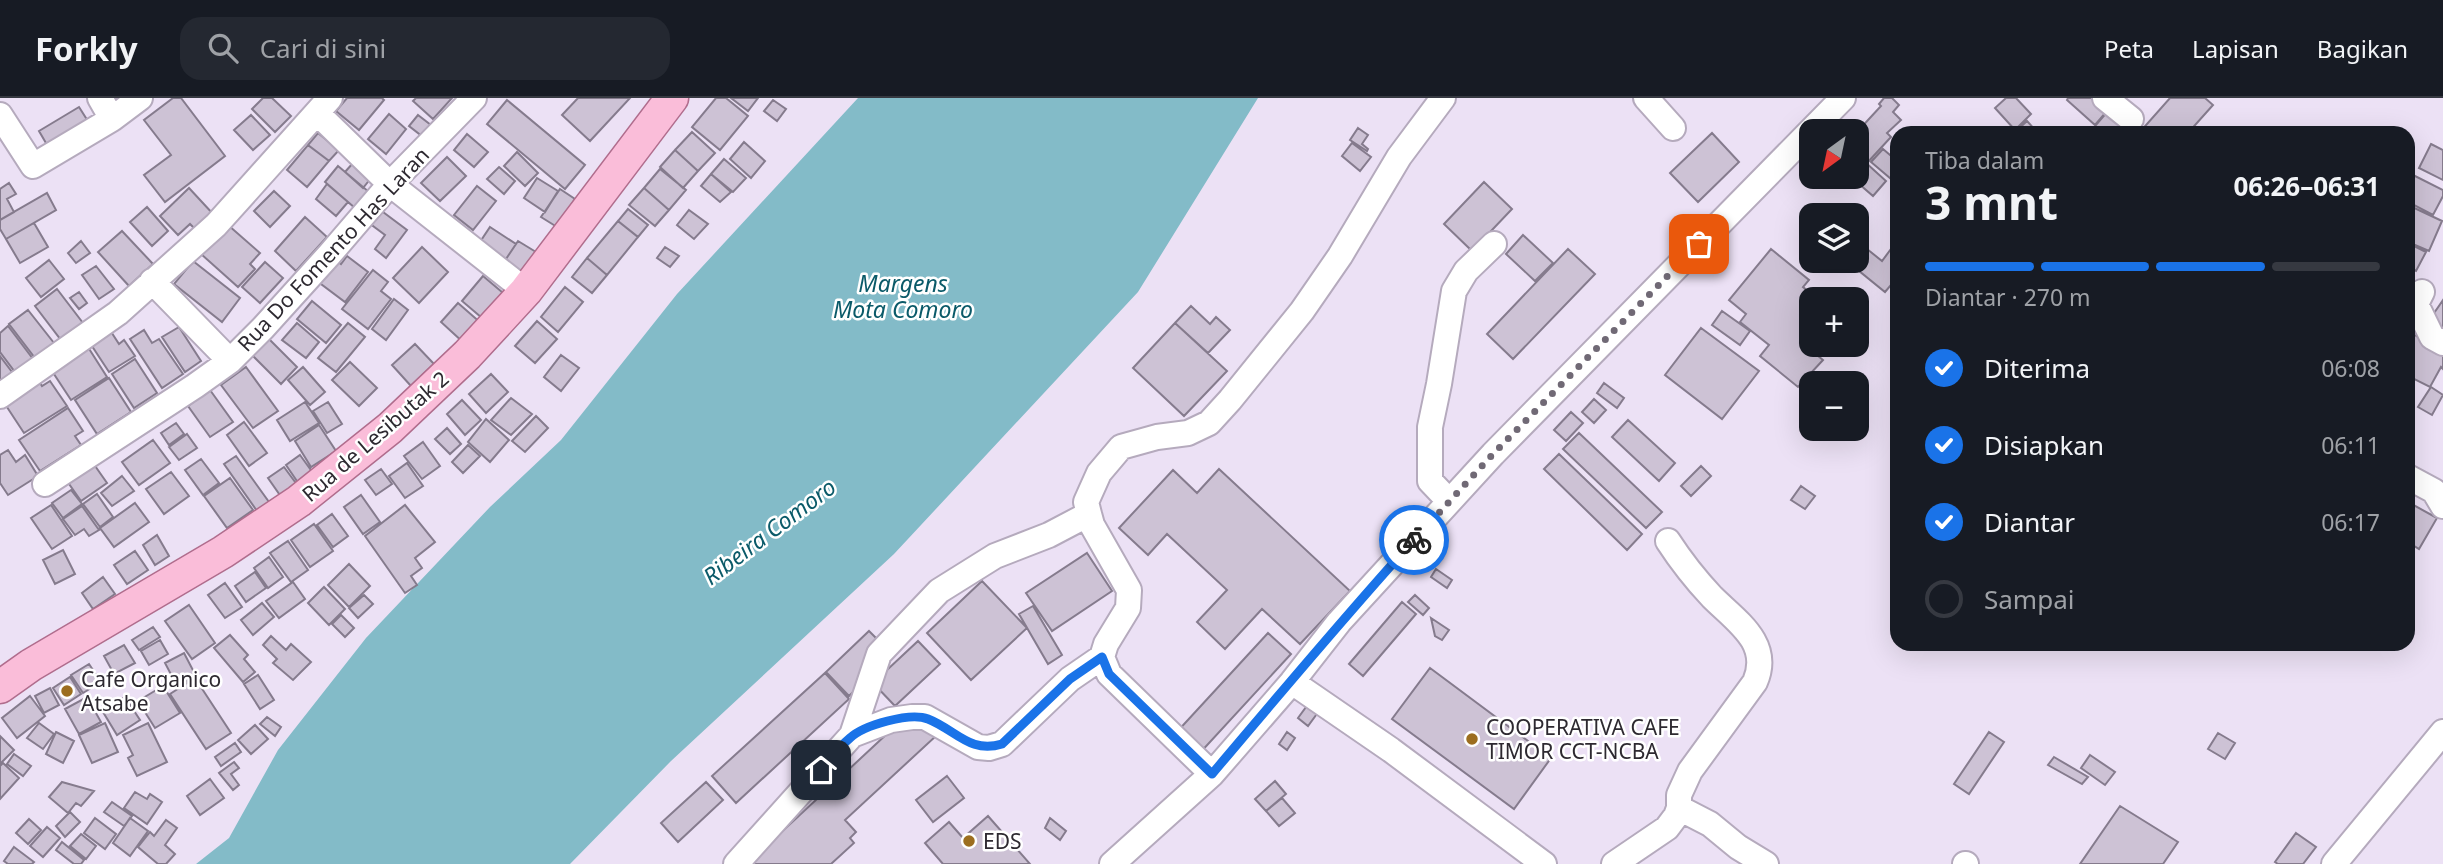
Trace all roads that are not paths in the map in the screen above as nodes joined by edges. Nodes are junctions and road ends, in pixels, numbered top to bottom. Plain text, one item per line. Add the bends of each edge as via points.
1 (140, 98) edge
2 (474, 98) edge
3 (673, 98) edge
4 (1443, 98) edge
5 (1646, 98) edge
6 (1843, 98) edge
7 (2105, 98) edge
8 (323, 105) edge
9 (106, 108) edge
10 (0, 115) edge
11 (2131, 119) dead end
12 (1673, 128) dead end
13 (390, 184) junction
14 (1494, 244) dead end
15 (152, 281) junction
16 (526, 291) junction
17 (2422, 292) dead end
18 (2443, 344) edge
19 (230, 360) junction
20 (0, 396) edge
21 (2415, 481) edge
22 (45, 484) dead end
23 (1449, 501) junction
24 (2442, 502) edge
25 (1090, 514) junction
26 (1668, 541) dead end
27 (1102, 657) junction
28 (1292, 682) junction
29 (0, 687) edge
30 (2443, 732) edge
31 (852, 735) junction
32 (1212, 774) junction
33 (1679, 808) junction
34 (736, 864) edge
35 (1112, 864) edge
36 (1544, 864) edge
37 (1614, 864) edge
38 (1766, 864) edge
39 (2334, 864) edge

1 - 9 street
2 - 13 street, Rua Do Fomento Has Laran
3 - 16 main road, Rua de Lesibutak 2
4 - 25 street via 1399,157 1302,311 1230,400 1209,423 1188,433 1121,447 1100,473 1086,502
5 - 12 street
6 - 23 street
7 - 11 street
8 - 13 street
8 - 15 street via 216,225
9 - 10 street via 39,173
13 - 16 street
13 - 19 street, Rua Do Fomento Has Laran
14 - 23 street via 1466,271 1454,291 1430,427 1430,481
15 - 19 street
15 - 20 street via 118,313
16 - 29 main road, Rua de Lesibutak 2 via 390,428 299,501
17 - 18 street via 2416,304 2432,337
19 - 22 street, Rua Do Fomento Has Laran
21 - 24 street via 2434,491
23 - 28 street via 1339,622
25 - 27 street via 1129,590 1128,608
25 - 31 street via 995,556 939,592 879,654
26 - 33 street via 1740,624 1761,658 1755,682 1690,771 1679,794
27 - 31 street via 1070,679 1002,744 978,747 925,718 891,720
27 - 32 street via 1109,674
28 - 32 street
28 - 36 street
30 - 39 street
31 - 34 street
32 - 35 street
33 - 37 street via 1667,828
33 - 38 street

